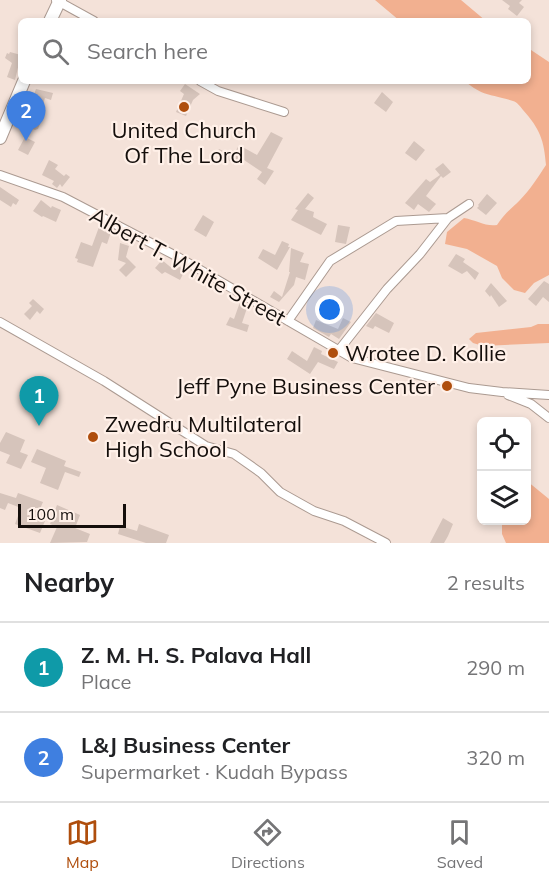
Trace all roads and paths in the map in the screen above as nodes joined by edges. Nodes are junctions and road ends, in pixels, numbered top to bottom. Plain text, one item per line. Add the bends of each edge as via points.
1 (58, 1) edge
2 (51, 18) edge
3 (89, 18) edge
4 (23, 84) edge
5 (205, 84) edge
6 (284, 112) dead end
7 (0, 138) edge
8 (0, 175) edge
9 (469, 204) dead end
10 (448, 218) junction
11 (288, 321) junction
12 (0, 322) edge
13 (339, 350) junction
14 (502, 392) junction
15 (549, 396) edge
16 (531, 404) junction
17 (549, 418) edge
18 (386, 543) edge

1 - 2 street
1 - 3 street
4 - 7 street
5 - 6 street
8 - 11 street, Albert T. White Street via 63,197
9 - 10 street
10 - 11 street via 396,221 330,261
10 - 13 street
11 - 13 street, Albert T. White Street
12 - 18 street via 104,381 206,446 234,454 280,492
13 - 14 street, Albert T. White Street via 352,358 469,388
14 - 15 street, Albert T. White Street
14 - 16 street
15 - 16 street
16 - 17 street

